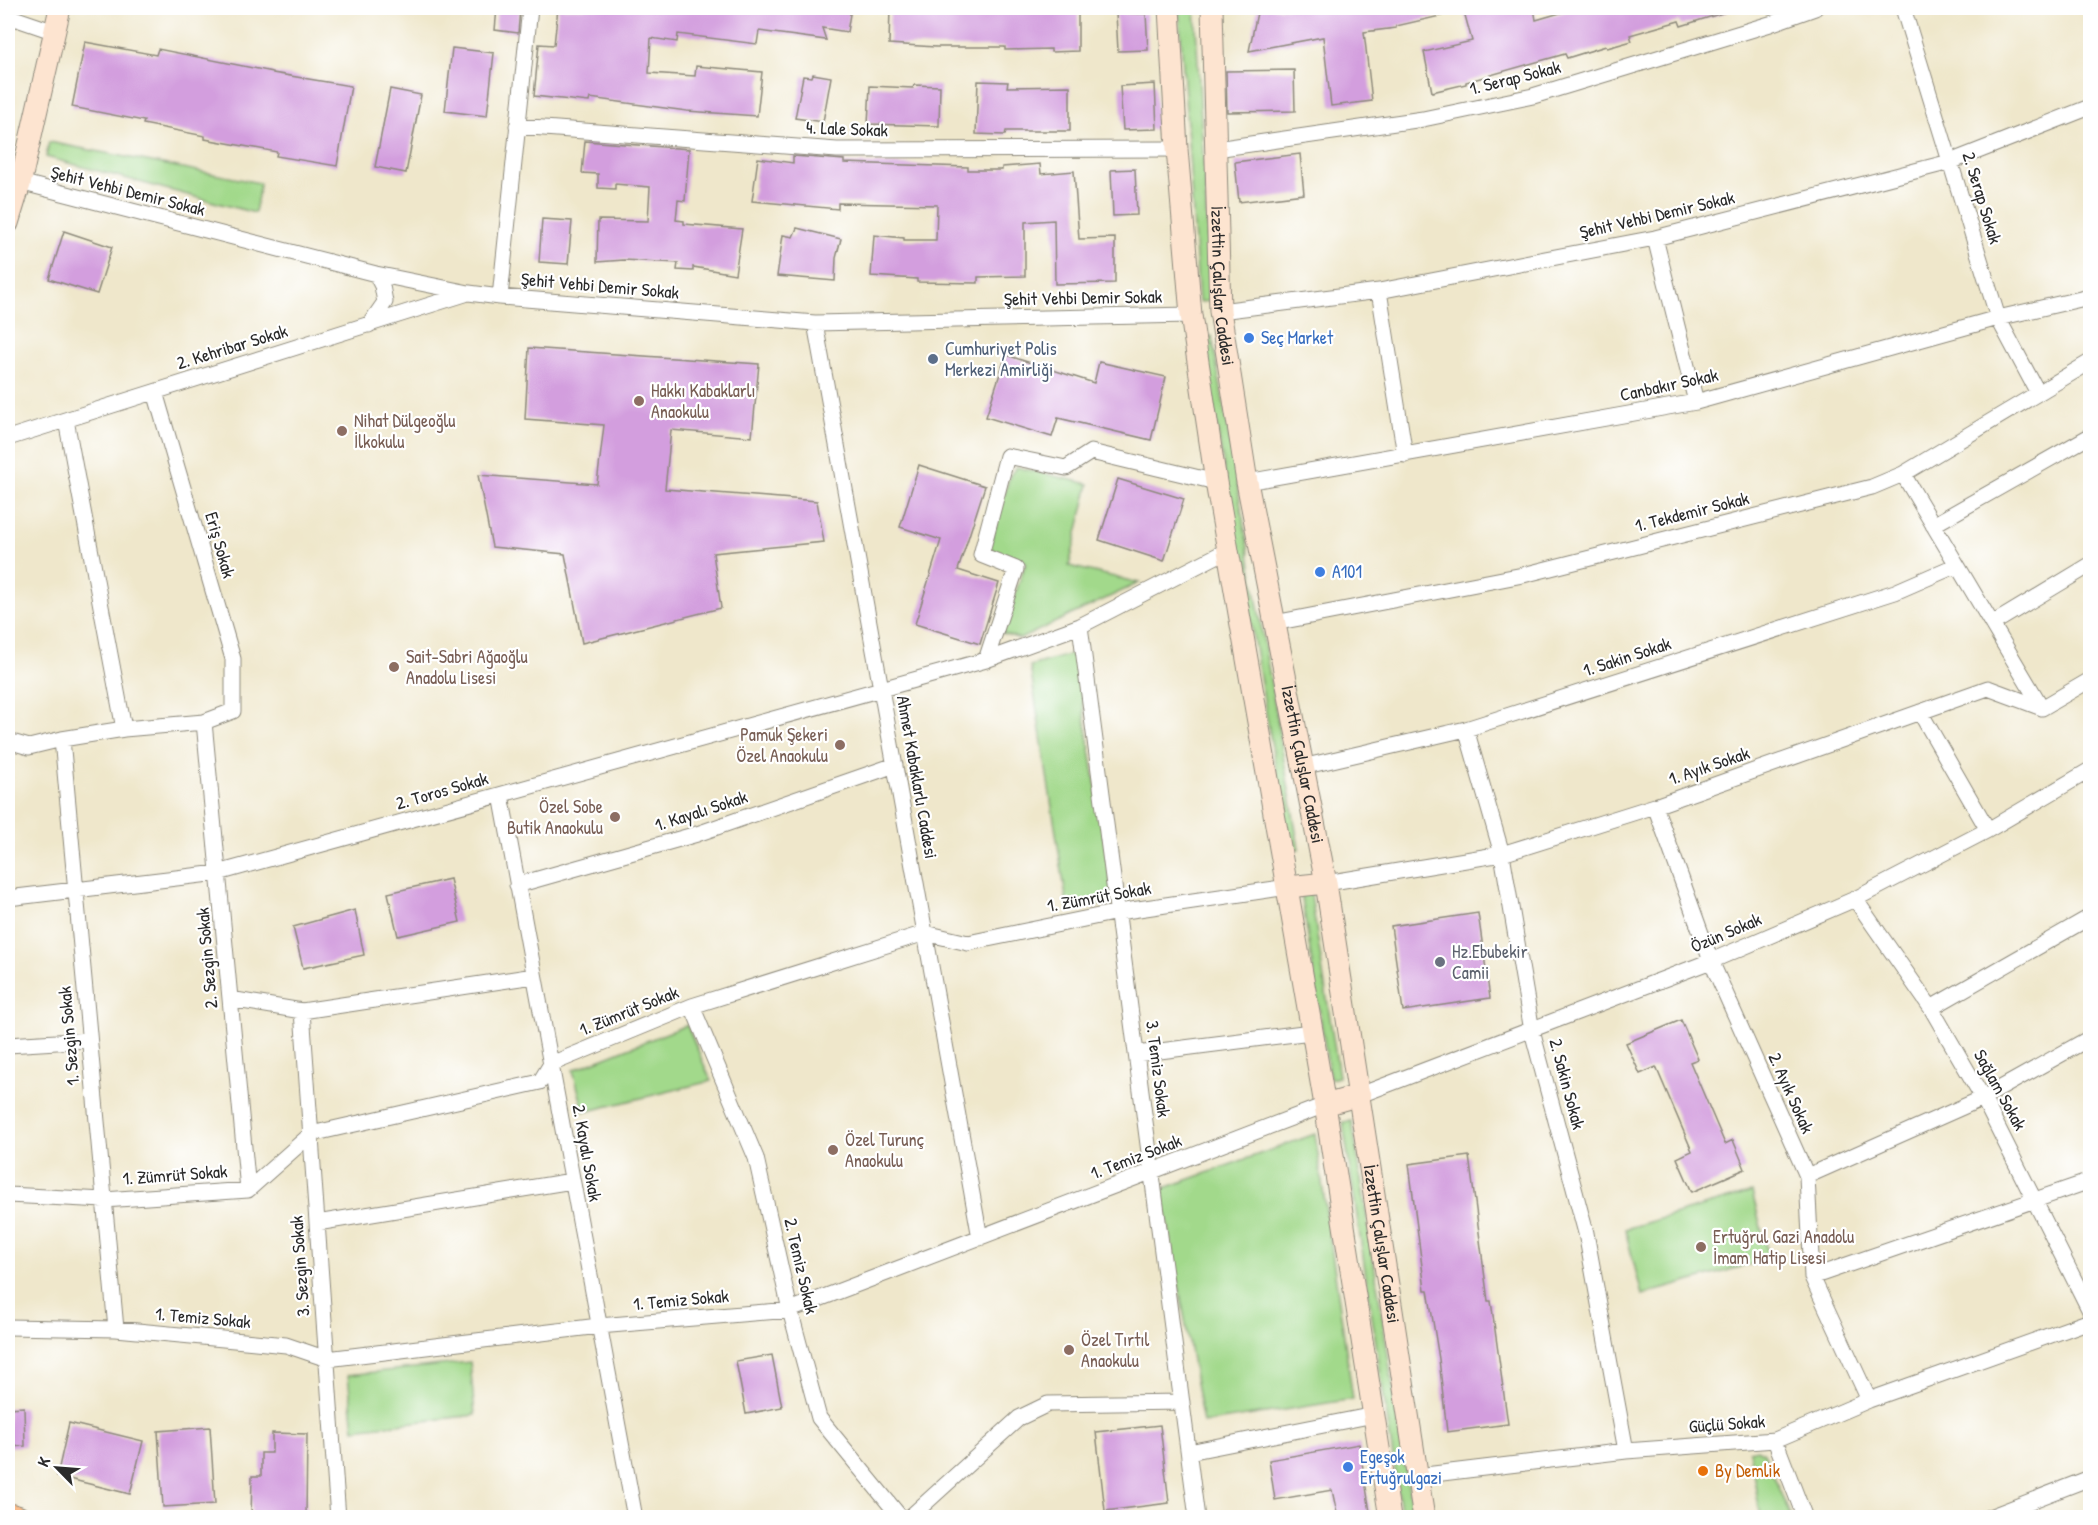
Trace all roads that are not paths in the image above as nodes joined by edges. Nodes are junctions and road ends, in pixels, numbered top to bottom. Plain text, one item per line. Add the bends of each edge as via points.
1 (60, 8) edge
2 (530, 8) edge
3 (1169, 8) edge
4 (1212, 8) edge
5 (1815, 8) edge
6 (1903, 8) edge
7 (8, 16) edge
8 (55, 32) junction
9 (2091, 107) edge
10 (518, 126) junction
11 (1177, 149) junction
12 (1216, 149) junction
13 (1950, 162) junction
14 (14, 182) edge
15 (8, 223) edge
16 (1655, 238) junction
17 (376, 274) junction
18 (1379, 291) junction
19 (469, 293) junction
20 (2091, 295) edge
21 (500, 297) junction
22 (1220, 311) junction
23 (1191, 315) junction
24 (1998, 318) junction
25 (815, 323) junction
26 (369, 325) junction
27 (2091, 362) edge
28 (155, 392) junction
29 (2038, 393) junction
30 (1696, 402) junction
31 (66, 420) junction
32 (2091, 436) edge
33 (8, 438) edge
34 (1405, 455) junction
35 (1903, 474) junction
36 (1216, 482) junction
37 (1247, 482) junction
38 (1933, 525) junction
39 (1228, 550) junction
40 (1957, 565) junction
41 (2091, 565) edge
42 (1274, 624) junction
43 (1992, 624) junction
44 (1080, 626) junction
45 (986, 660) junction
46 (2091, 680) edge
47 (881, 688) junction
48 (2042, 708) junction
49 (1920, 712) junction
50 (204, 722) junction
51 (124, 729) junction
52 (1466, 729) junction
53 (62, 739) junction
54 (8, 741) edge
55 (895, 765) junction
56 (1302, 766) junction
57 (2091, 770) edge
58 (501, 795) junction
59 (1654, 806) junction
60 (1988, 830) junction
61 (1502, 854) junction
62 (218, 873) junction
63 (1326, 883) junction
64 (517, 885) junction
65 (1288, 887) junction
66 (76, 891) junction
67 (8, 898) edge
68 (1855, 899) junction
69 (1118, 912) junction
70 (2091, 917) edge
71 (925, 933) junction
72 (1711, 961) junction
73 (534, 976) junction
74 (230, 999) junction
75 (692, 1006) junction
76 (1931, 1008) junction
77 (302, 1011) junction
78 (1533, 1031) junction
79 (1311, 1032) junction
80 (2091, 1038) edge
81 (89, 1040) junction
82 (8, 1045) edge
83 (1136, 1054) junction
84 (551, 1064) junction
85 (1360, 1095) junction
86 (1983, 1098) junction
87 (1324, 1105) junction
88 (311, 1134) junction
89 (1152, 1173) junction
90 (1807, 1176) junction
91 (2091, 1180) edge
92 (572, 1181) junction
93 (248, 1190) junction
94 (8, 1195) edge
95 (104, 1200) junction
96 (2036, 1200) junction
97 (317, 1223) junction
98 (980, 1238) junction
99 (1812, 1277) junction
100 (790, 1310) junction
101 (2091, 1311) edge
102 (2091, 1321) edge
103 (599, 1326) junction
104 (8, 1327) edge
105 (116, 1329) junction
106 (327, 1359) junction
107 (1869, 1400) junction
108 (1182, 1402) junction
109 (1374, 1415) junction
110 (1775, 1440) junction
111 (1626, 1451) junction
112 (1189, 1452) junction
113 (1417, 1476) junction
114 (2091, 1478) edge
115 (8, 1515) edge
116 (18, 1518) edge
117 (338, 1518) edge
118 (635, 1518) edge
119 (901, 1518) edge
120 (909, 1518) edge
121 (1197, 1518) edge
122 (1390, 1518) edge
123 (1424, 1518) edge
124 (1805, 1518) edge
125 (1987, 1518) edge

1 - 8 street
2 - 10 street
3 - 11 street, İzzettin Çalışlar Caddesi
4 - 12 street, İzzettin Çalışlar Caddesi
5 - 12 street, 1. Serap Sokak via 1533,96 1423,119
6 - 13 street, 2. Serap Sokak
7 - 8 street
8 - 14 street
9 - 13 street, Şehit Vehbi Demir Sokak
10 - 11 street, 4. Lale Sokak via 837,150
10 - 21 street
11 - 23 street, İzzettin Çalışlar Caddesi
12 - 22 street, İzzettin Çalışlar Caddesi
13 - 16 street, Şehit Vehbi Demir Sokak
13 - 24 street, 2. Serap Sokak
14 - 15 street
14 - 17 street, Şehit Vehbi Demir Sokak
16 - 18 street, Şehit Vehbi Demir Sokak
16 - 30 street
17 - 19 street, Şehit Vehbi Demir Sokak
17 - 26 street via 385,302
18 - 22 street, Şehit Vehbi Demir Sokak
18 - 34 street
19 - 21 street, Şehit Vehbi Demir Sokak
19 - 26 street, 2. Kehribar Sokak
20 - 24 street, Canbakır Sokak
21 - 25 street, Şehit Vehbi Demir Sokak
22 - 23 street
22 - 37 street, İzzettin Çalışlar Caddesi
23 - 25 street, Şehit Vehbi Demir Sokak
23 - 36 street, İzzettin Çalışlar Caddesi
24 - 29 street, 2. Serap Sokak
24 - 30 street, Canbakır Sokak
25 - 47 street, Ahmet Kabaklarlı Caddesi
26 - 28 street, 2. Kehribar Sokak
27 - 29 street, 1. Tekdemir Sokak
28 - 31 street, 2. Kehribar Sokak
28 - 50 street, Eriş Sokak via 233,659 233,711
29 - 35 street, 1. Tekdemir Sokak
30 - 34 street, Canbakır Sokak
31 - 33 street, 2. Kehribar Sokak
31 - 51 street
32 - 38 street
34 - 37 street, Canbakır Sokak
35 - 38 street
35 - 42 street, 1. Tekdemir Sokak via 1872,487 1522,575
36 - 39 street, İzzettin Çalışlar Caddesi
36 - 45 street via 1091,452 1066,468 1007,456 981,555 1016,569
37 - 42 street, İzzettin Çalışlar Caddesi
38 - 40 street
39 - 44 street, 2. Toros Sokak
39 - 65 street, İzzettin Çalışlar Caddesi
40 - 43 street
40 - 52 street, 1. Sakin Sokak via 1895,592
41 - 43 street
42 - 56 street, İzzettin Çalışlar Caddesi
43 - 48 street
44 - 45 street, 2. Toros Sokak
44 - 69 street, 3. Temiz Sokak
45 - 47 street, 2. Toros Sokak
46 - 48 street
47 - 55 street, Ahmet Kabaklarlı Caddesi
47 - 58 street, 2. Toros Sokak
48 - 49 street, 1. Ayık Sokak via 1988,688
49 - 59 street, 1. Ayık Sokak
49 - 60 street
50 - 51 street
50 - 62 street, 2. Sezgin Sokak
51 - 53 street
52 - 56 street, 1. Sakin Sokak
52 - 61 street, 2. Sakin Sokak
53 - 54 street via 29,747
53 - 66 street, 1. Sezgin Sokak
55 - 64 street, 1. Kayalı Sokak via 697,834
55 - 71 street, Ahmet Kabaklarlı Caddesi
56 - 63 street, İzzettin Çalışlar Caddesi
57 - 60 street, Özün Sokak
58 - 62 street, 2. Toros Sokak
58 - 64 street, 2. Kayalı Sokak
59 - 61 street, 1. Ayık Sokak
59 - 72 street, 2. Ayık Sokak
60 - 68 street, Özün Sokak
61 - 63 street, 1. Ayık Sokak
61 - 78 street, 2. Sakin Sokak
62 - 66 street, 2. Toros Sokak
62 - 74 street, 2. Sezgin Sokak
63 - 65 street
63 - 85 street, İzzettin Çalışlar Caddesi
64 - 73 street, 2. Kayalı Sokak
65 - 69 street, 1. Zümrüt Sokak
65 - 79 street, İzzettin Çalışlar Caddesi
66 - 67 street, 2. Toros Sokak
66 - 81 street, 1. Sezgin Sokak
68 - 72 street, Özün Sokak
68 - 76 street, Sağlam Sokak
69 - 71 street, 1. Zümrüt Sokak via 968,942
69 - 83 street, 3. Temiz Sokak
70 - 76 street
71 - 75 street, 1. Zümrüt Sokak
71 - 98 street, Ahmet Kabaklarlı Caddesi
72 - 78 street, Özün Sokak
72 - 90 street, 2. Ayık Sokak
73 - 77 street
73 - 84 street, 2. Kayalı Sokak
74 - 77 street
74 - 93 street, 2. Sezgin Sokak
75 - 84 street, 1. Zümrüt Sokak
75 - 100 street, 2. Temiz Sokak via 756,1158
76 - 86 street, Sağlam Sokak
77 - 88 street, 3. Sezgin Sokak
78 - 85 street, Özün Sokak
78 - 111 street, 2. Sakin Sokak via 1586,1233
79 - 83 street
79 - 87 street, İzzettin Çalışlar Caddesi
80 - 86 street
81 - 82 street
81 - 95 street, 1. Sezgin Sokak
83 - 89 street, 3. Temiz Sokak
84 - 88 street, 1. Zümrüt Sokak via 540,1082
84 - 92 street, 2. Kayalı Sokak
85 - 87 street
85 - 113 street, İzzettin Çalışlar Caddesi
86 - 90 street
86 - 96 street, Sağlam Sokak
87 - 89 street, 1. Temiz Sokak
87 - 109 street, İzzettin Çalışlar Caddesi
88 - 93 street, 1. Zümrüt Sokak
88 - 97 street, 3. Sezgin Sokak
89 - 98 street, 1. Temiz Sokak
89 - 108 street, 3. Temiz Sokak
90 - 99 street, 2. Ayık Sokak
91 - 96 street
92 - 97 street
92 - 103 street, 2. Kayalı Sokak
93 - 95 street, 1. Zümrüt Sokak
94 - 95 street, 1. Zümrüt Sokak
95 - 105 street, 1. Sezgin Sokak
96 - 99 street
96 - 101 street, Sağlam Sokak
97 - 106 street, 3. Sezgin Sokak
98 - 100 street, 1. Temiz Sokak
99 - 107 street, 2. Ayık Sokak
100 - 103 street, 1. Temiz Sokak
100 - 119 street, 2. Temiz Sokak via 819,1418
102 - 107 street, Güçlü Sokak
103 - 106 street, 1. Temiz Sokak
103 - 118 street, 2. Kayalı Sokak
104 - 105 street, 1. Temiz Sokak
105 - 106 street, 1. Temiz Sokak via 286,1345
106 - 117 street, 3. Sezgin Sokak
107 - 110 street, Güçlü Sokak
108 - 112 street, 3. Temiz Sokak
108 - 120 street via 1048,1404 1019,1418
109 - 112 street
109 - 122 street, İzzettin Çalışlar Caddesi
110 - 111 street, Güçlü Sokak
110 - 124 street
111 - 113 street, Güçlü Sokak
112 - 121 street, 3. Temiz Sokak
113 - 123 street, İzzettin Çalışlar Caddesi
114 - 125 street
115 - 116 main road

